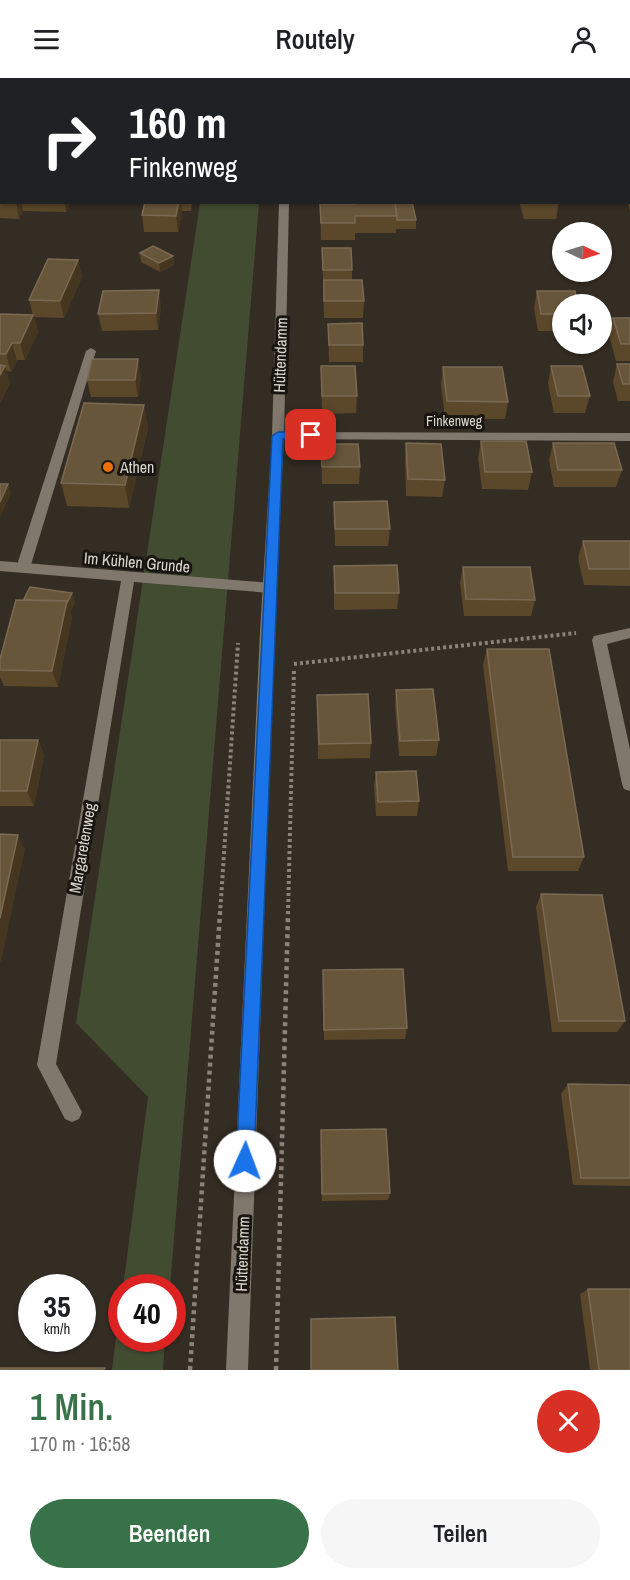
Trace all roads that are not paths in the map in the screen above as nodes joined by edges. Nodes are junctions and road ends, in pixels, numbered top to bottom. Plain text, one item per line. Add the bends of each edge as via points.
1 (284, 204) edge
2 (91, 351) dead end
3 (278, 436) junction
4 (630, 437) edge
5 (0, 566) edge
6 (23, 568) junction
7 (128, 578) junction
8 (271, 588) junction
9 (630, 633) edge
10 (630, 784) edge
11 (72, 1112) dead end
12 (237, 1370) edge

1 - 3 street, Hüttendamm
2 - 6 street
3 - 4 street, Finkenweg
3 - 8 street, Hüttendamm
5 - 6 street, Im Kühlen Grunde
6 - 7 street, Im Kühlen Grunde
7 - 8 street, Im Kühlen Grunde
7 - 11 street, Margaretenweg via 46,1065
8 - 12 street, Hüttendamm
9 - 10 street via 599,640

